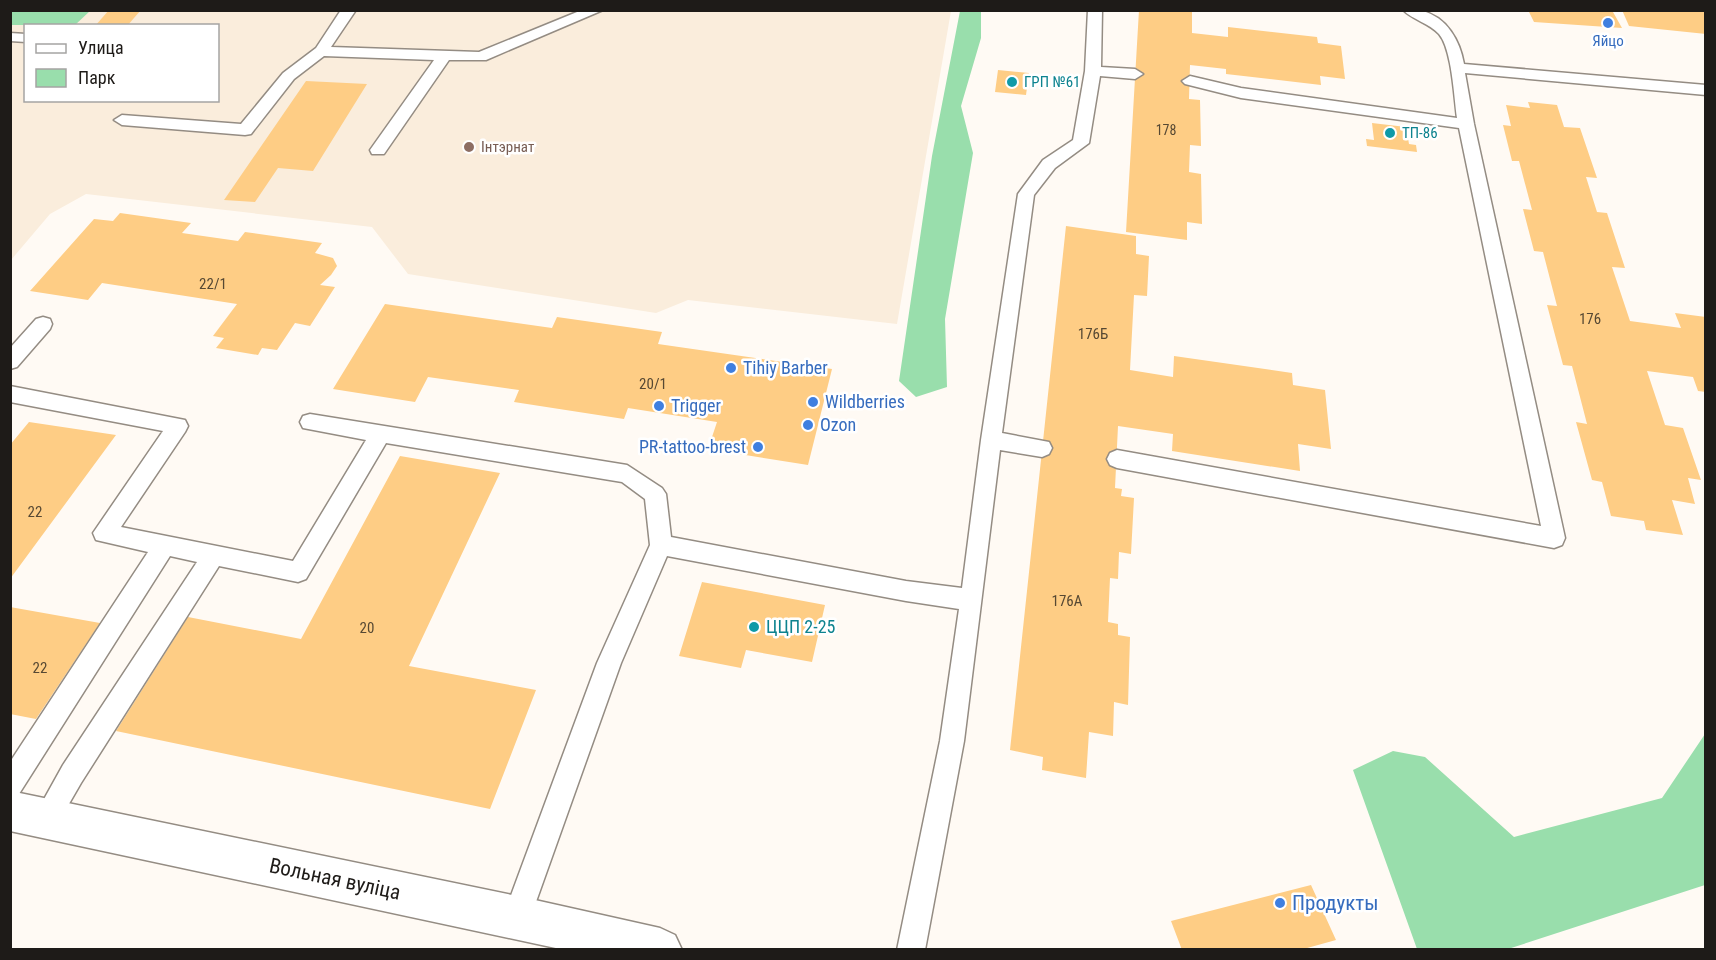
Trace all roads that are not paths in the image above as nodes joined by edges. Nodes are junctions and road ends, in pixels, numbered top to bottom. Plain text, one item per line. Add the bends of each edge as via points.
1 (349, 10) edge
2 (596, 10) edge
3 (1095, 10) edge
4 (1410, 10) edge
5 (321, 51) junction
6 (446, 54) junction
7 (1457, 68) junction
8 (1093, 70) junction
9 (1135, 74) dead end
10 (1190, 81) dead end
11 (1706, 90) edge
12 (122, 120) dead end
13 (1466, 124) junction
14 (378, 150) dead end
15 (43, 324) dead end
16 (10, 362) edge
17 (10, 394) edge
18 (310, 422) dead end
19 (380, 434) junction
20 (991, 440) junction
21 (1042, 448) dead end
22 (1117, 459) dead end
23 (165, 545) junction
24 (661, 545) junction
25 (214, 555) junction
26 (972, 600) junction
27 (10, 785) edge
28 (28, 815) edge
29 (517, 917) junction
30 (660, 950) edge
31 (911, 950) edge

1 - 5 lane
2 - 6 lane via 481,57
3 - 8 lane
4 - 7 lane via 1437,23 1454,45
5 - 6 lane
5 - 12 lane via 284,80 244,130
6 - 14 lane
7 - 11 lane
7 - 13 lane
8 - 9 lane
8 - 20 lane via 1081,143 1049,164 1026,194
10 - 13 lane via 1242,93
13 - 22 lane via 1554,538
15 - 16 lane
17 - 23 lane via 178,426 104,533
18 - 19 lane
19 - 24 lane via 627,474 655,494
19 - 25 lane via 298,572
20 - 21 lane
20 - 26 lane
23 - 25 lane
23 - 27 lane
24 - 26 lane
24 - 29 lane via 609,663
25 - 28 lane via 72,774
26 - 31 lane via 952,741
28 - 29 street, Вольная вуліца
29 - 30 street, Вольная вуліца

